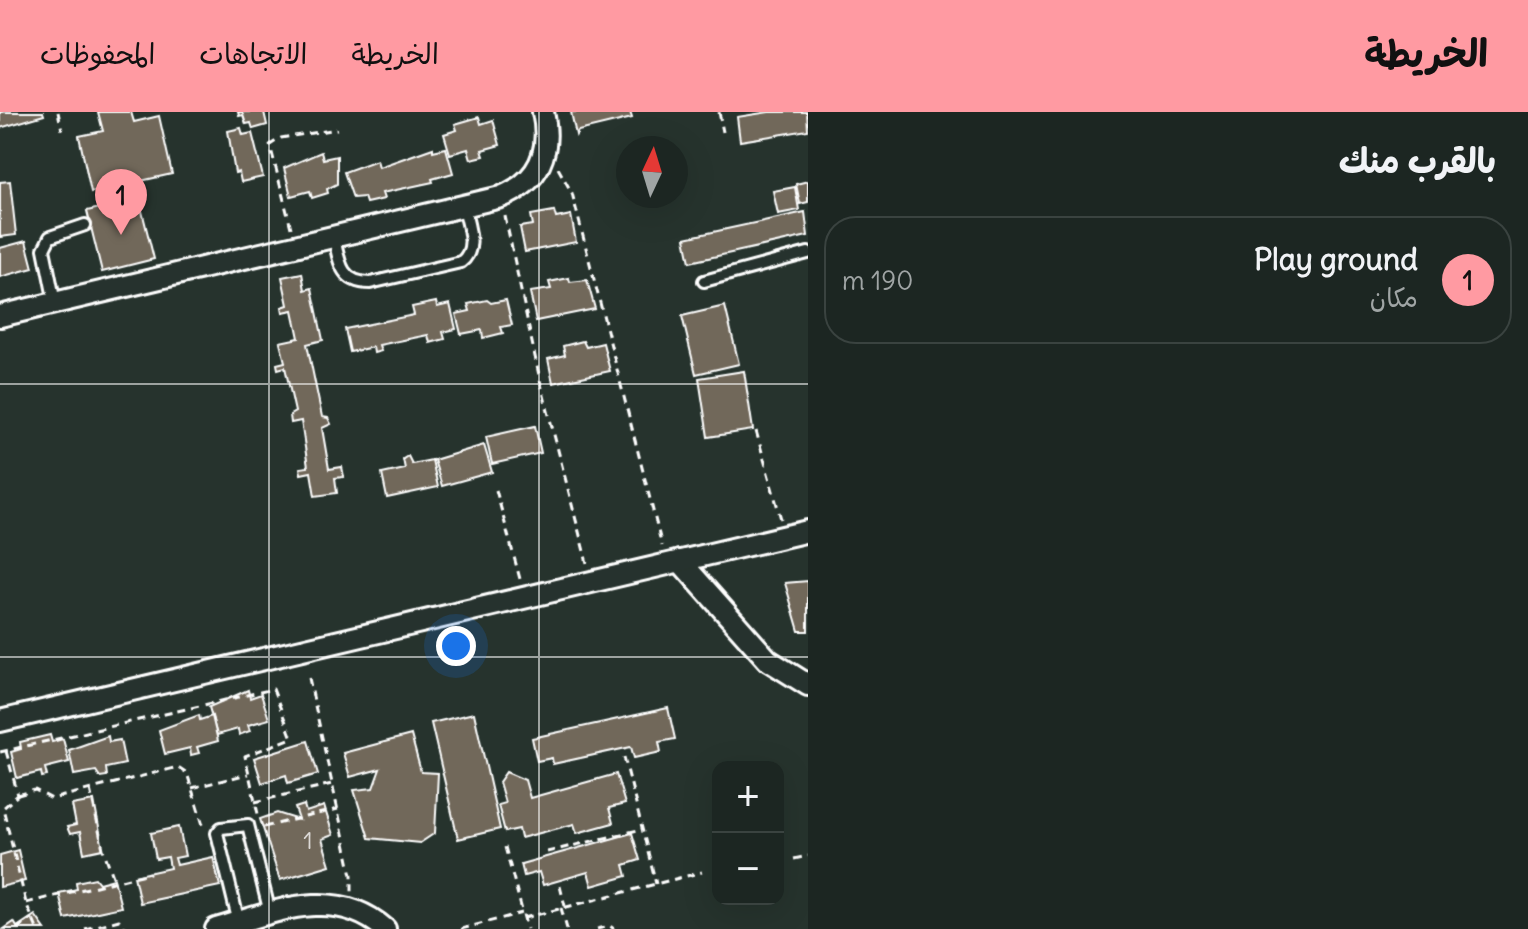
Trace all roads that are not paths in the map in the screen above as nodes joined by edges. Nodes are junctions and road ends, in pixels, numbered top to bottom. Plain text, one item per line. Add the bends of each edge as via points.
1 (543, 112) edge
2 (464, 207) junction
3 (85, 225) dead end
4 (334, 237) junction
5 (808, 253) edge
6 (704, 281) dead end
7 (55, 303) junction
8 (0, 316) edge
9 (808, 531) edge
10 (673, 563) junction
11 (808, 685) edge
12 (0, 721) edge
13 (270, 913) junction
14 (239, 923) junction
15 (216, 929) edge
16 (385, 929) edge

1 - 2 street via 545,153 537,173 521,189
2 - 4 street
2 - 4 lane via 471,249 461,262 357,283 346,277
3 - 7 lane via 50,237 44,249
4 - 7 street
5 - 6 lane
7 - 8 street
9 - 10 street
10 - 11 street via 768,660
10 - 12 street
13 - 14 street
13 - 14 lane via 248,825 221,828 218,836
13 - 16 street via 310,904 349,908
14 - 15 street

